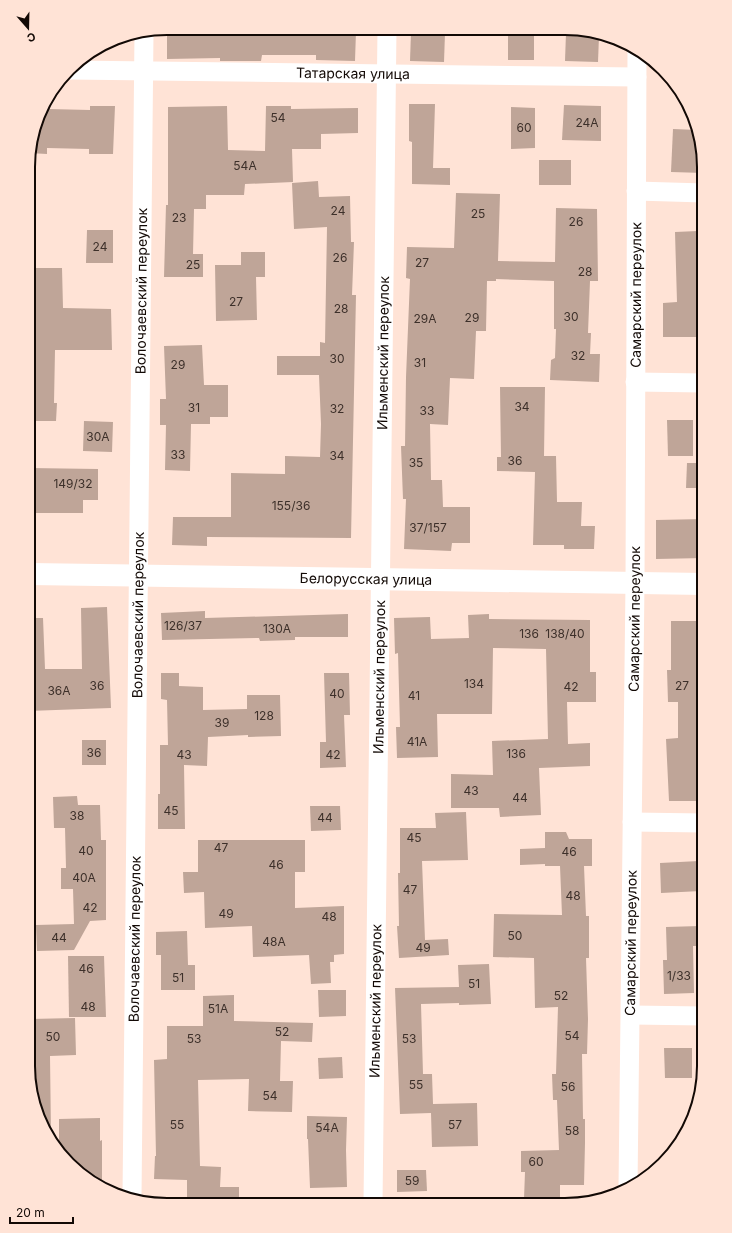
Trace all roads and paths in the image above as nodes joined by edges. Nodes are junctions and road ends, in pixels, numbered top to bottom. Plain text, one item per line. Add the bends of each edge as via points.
1 (387, 35) edge
2 (144, 37) edge
3 (637, 57) edge
4 (78, 70) edge
5 (144, 71) junction
6 (387, 74) junction
7 (637, 77) junction
8 (636, 191) junction
9 (697, 193) edge
10 (636, 382) junction
11 (697, 383) edge
12 (35, 574) edge
13 (138, 576) junction
14 (380, 579) junction
15 (635, 583) junction
16 (697, 584) edge
17 (632, 822) junction
18 (697, 823) edge
19 (630, 1015) junction
20 (697, 1016) edge
21 (628, 1181) edge
22 (132, 1193) edge
23 (373, 1198) edge

1 - 6 street, Ильменский переулок
2 - 5 street, Волочаевский переулок
3 - 7 street, Самарский переулок
4 - 5 street, Татарская улица
5 - 6 street, Татарская улица
5 - 13 street, Волочаевский переулок
6 - 7 street, Татарская улица
6 - 14 street, Ильменский переулок
7 - 8 street, Самарский переулок
8 - 9 street
8 - 10 street, Самарский переулок
10 - 11 street
10 - 15 street, Самарский переулок
12 - 13 main road, Белорусская улица
13 - 14 main road, Белорусская улица
13 - 22 street, Волочаевский переулок
14 - 15 main road, Белорусская улица
14 - 23 street, Ильменский переулок
15 - 16 main road, Белорусская улица
15 - 17 street, Самарский переулок
17 - 18 street
17 - 19 street, Самарский переулок
19 - 20 street
19 - 21 street, Самарский переулок

